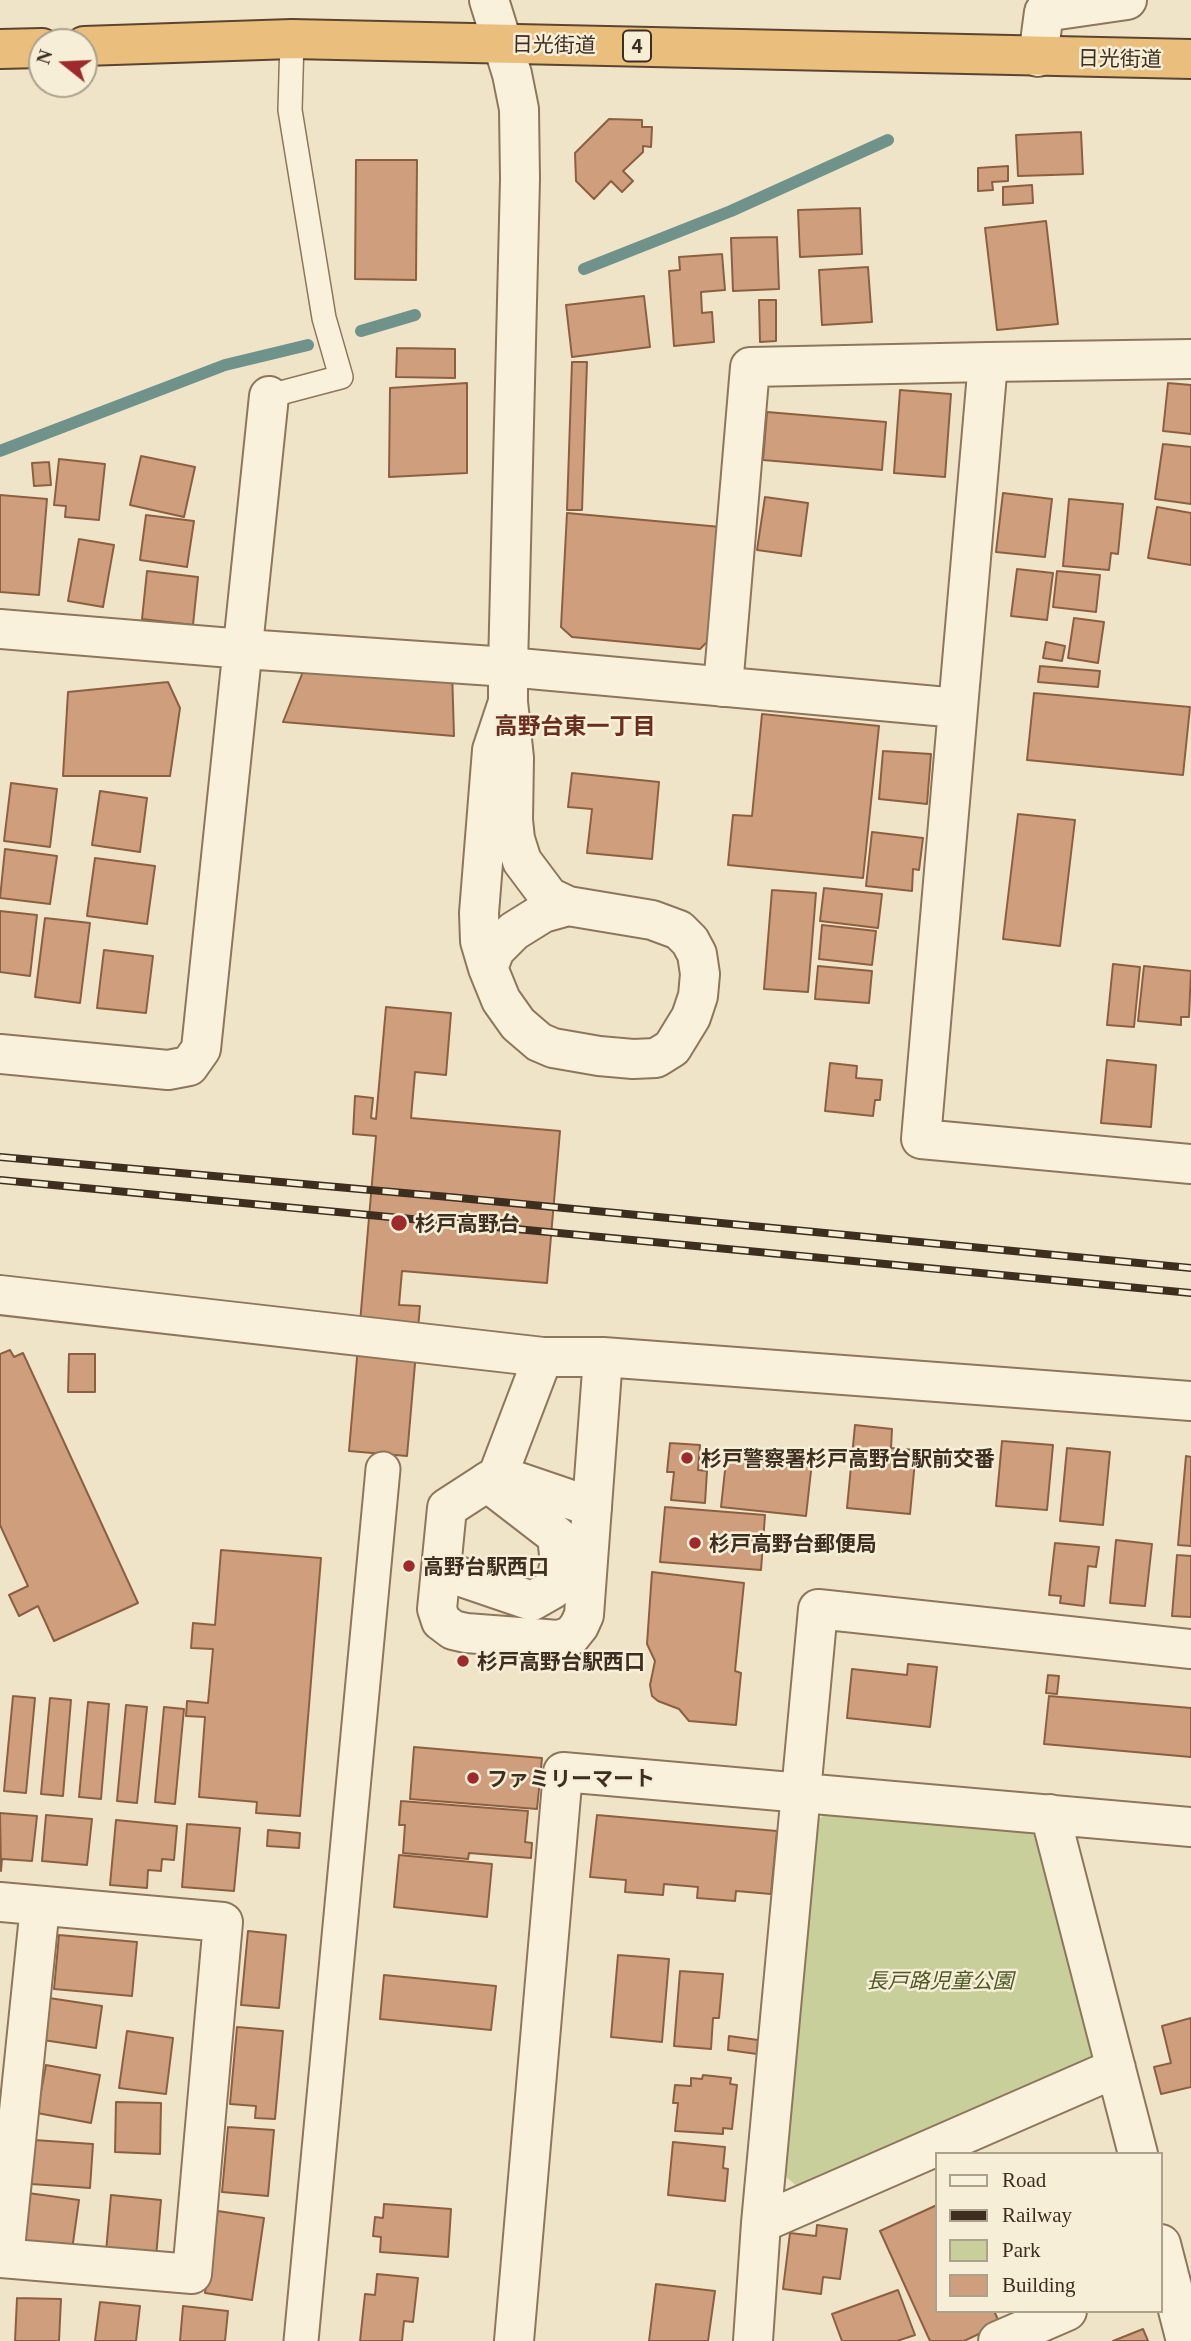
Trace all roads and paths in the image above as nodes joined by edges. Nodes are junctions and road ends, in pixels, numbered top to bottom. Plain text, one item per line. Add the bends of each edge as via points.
1 (489, 0) edge
2 (1127, 0) edge
3 (292, 39) junction
4 (502, 43) junction
5 (98, 46) edge
6 (28, 48) edge
7 (0, 49) edge
8 (1038, 57) junction
9 (1191, 59) edge
10 (1191, 359) edge
11 (988, 362) junction
12 (269, 396) joint
13 (0, 629) edge
14 (244, 649) junction
15 (508, 685) junction
16 (723, 687) junction
17 (958, 708) junction
18 (568, 906) junction
19 (488, 968) junction
20 (0, 1054) edge
21 (1191, 1164) edge
22 (0, 1294) edge
23 (543, 1357) junction
24 (603, 1357) junction
25 (1191, 1401) edge
26 (383, 1469) dead end
27 (492, 1478) junction
28 (592, 1507) junction
29 (440, 1570) junction
30 (1191, 1649) edge
31 (801, 1791) junction
32 (1050, 1814) junction
33 (1191, 1827) edge
34 (0, 1902) edge
35 (40, 1906) junction
36 (1116, 2068) junction
37 (1137, 2152) edge
38 (761, 2223) junction
39 (2, 2258) edge
40 (1163, 2261) edge
41 (1062, 2313) edge
42 (301, 2341) edge
43 (514, 2341) edge
44 (753, 2341) edge
45 (998, 2341) edge
46 (1186, 2341) edge

1 - 4 street
2 - 8 street via 1044,12
3 - 4 highway, 日光街道 / 4
3 - 5 highway, 日光街道 / 4
3 - 12 lane via 290,110 324,318 341,377
4 - 8 highway, 日光街道 / 4
4 - 15 street via 519,109 520,165
6 - 7 highway
8 - 9 highway, 日光街道 / 4
10 - 11 street
11 - 16 street via 750,367
11 - 17 street
12 - 14 street
13 - 14 street
14 - 15 street
14 - 20 street via 201,1049 189,1066 168,1070
15 - 16 street
15 - 18 street via 515,839 535,881 550,897
15 - 19 street via 492,750 484,836 479,913 480,941
16 - 17 street
17 - 21 street via 921,1139
18 - 19 street via 543,913 514,931 495,950
18 - 19 street via 652,920 679,930 690,941 700,974 698,996 688,1024 672,1048 656,1058 633,1059 538,1042 501,1000
22 - 23 street
23 - 24 street
23 - 27 street
24 - 25 street
24 - 28 street
26 - 42 street
27 - 28 street
27 - 29 street via 447,1508
27 - 29 street via 557,1536 560,1564 553,1589 532,1601
28 - 29 street via 584,1615 571,1636 558,1640 453,1630 437,1609
30 - 31 street via 818,1609
31 - 32 street
31 - 38 street
31 - 43 street via 563,1772
32 - 33 street
32 - 36 street
34 - 35 street
35 - 39 street
35 - 39 street via 223,1922 192,2274
36 - 37 street
36 - 38 street
38 - 44 street
40 - 46 street
41 - 45 street

